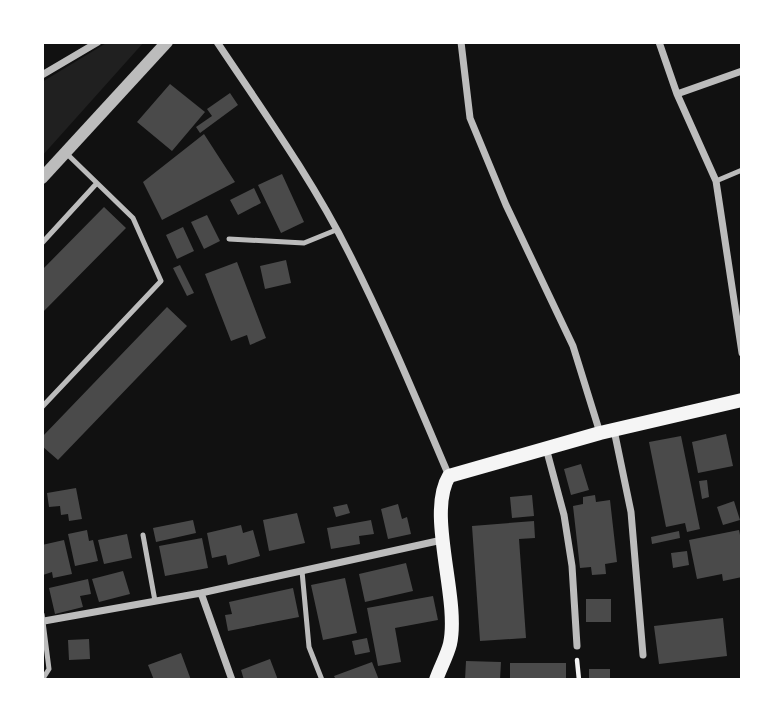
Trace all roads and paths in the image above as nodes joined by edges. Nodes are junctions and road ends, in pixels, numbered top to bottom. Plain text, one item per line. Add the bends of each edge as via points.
1 (98, 42) edge
2 (167, 42) edge
3 (217, 42) edge
4 (461, 42) edge
5 (659, 42) edge
6 (742, 71) edge
7 (42, 75) edge
8 (677, 94) junction
9 (65, 152) junction
10 (742, 170) edge
11 (42, 178) edge
12 (716, 181) junction
13 (97, 183) junction
14 (336, 230) junction
15 (229, 239) dead end
16 (42, 243) edge
17 (742, 353) edge
18 (742, 400) edge
19 (42, 407) edge
20 (607, 431) junction
21 (546, 448) junction
22 (449, 476) junction
23 (142, 535) dead end
24 (443, 540) junction
25 (302, 571) junction
26 (201, 593) junction
27 (155, 601) junction
28 (43, 617) edge
29 (577, 646) joint
30 (643, 656) dead end
31 (42, 680) edge
32 (232, 680) edge
33 (321, 680) edge
34 (436, 680) edge
35 (579, 680) edge

1 - 7 street
2 - 9 street
3 - 14 street
4 - 20 street via 470,118
5 - 8 street
6 - 8 street
8 - 12 street
9 - 11 street
9 - 13 lane
10 - 12 lane
12 - 17 street
13 - 16 lane
13 - 19 lane via 133,218 161,281
14 - 15 lane via 304,243
14 - 22 street
18 - 20 main road
20 - 21 main road
20 - 30 street via 631,512
21 - 22 main road
21 - 29 street via 564,515
22 - 24 main road via 442,488
23 - 27 lane
24 - 25 street
24 - 34 main road via 450,643
25 - 26 street
25 - 33 lane via 309,647
26 - 27 street
26 - 32 street
27 - 28 street
28 - 31 lane via 49,670
29 - 35 path

